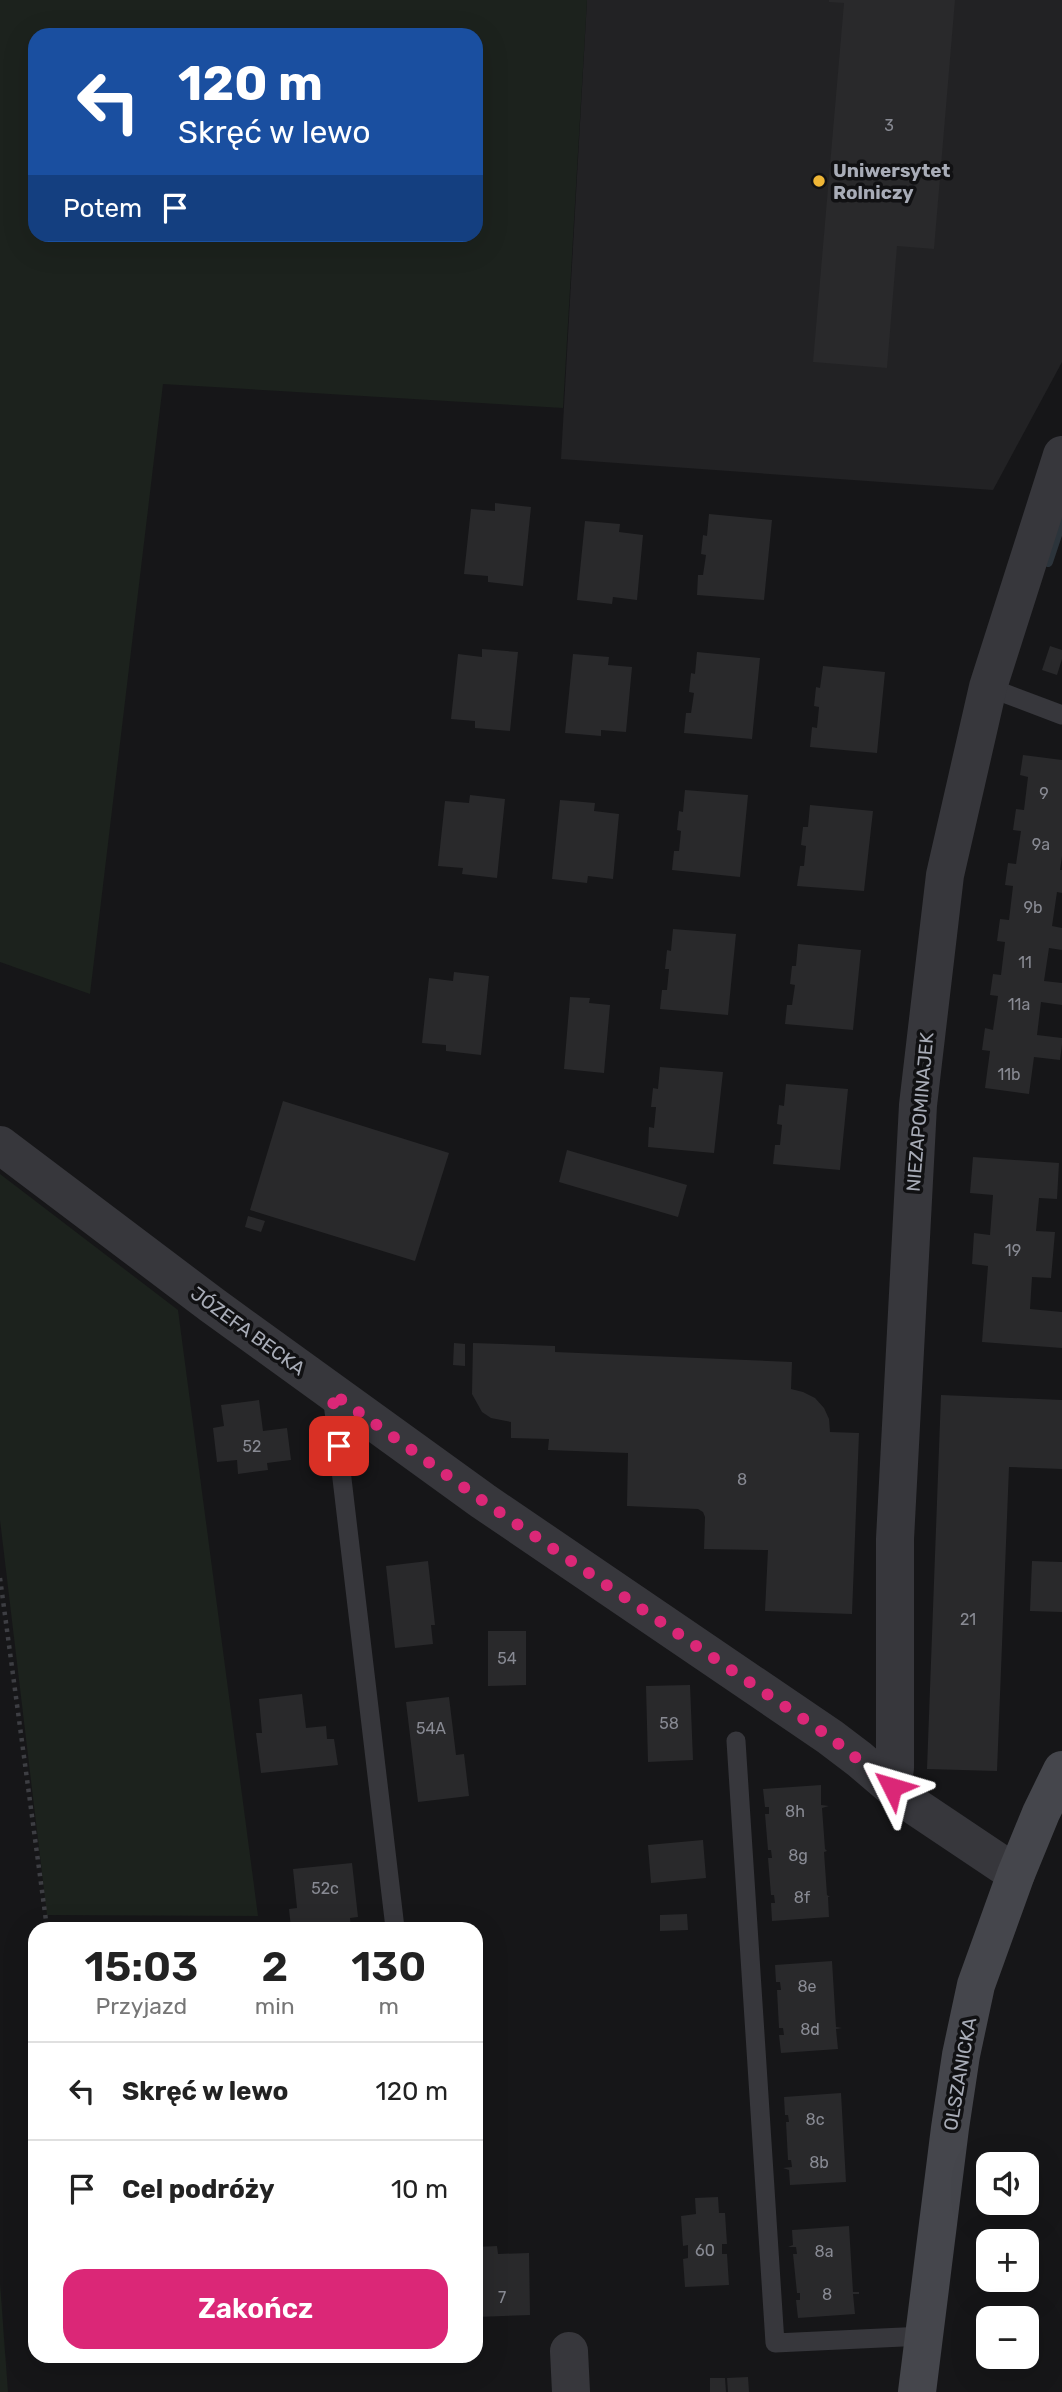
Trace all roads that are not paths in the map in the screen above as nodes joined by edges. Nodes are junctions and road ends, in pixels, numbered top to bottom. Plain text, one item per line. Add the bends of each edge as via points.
1 (1062, 455) edge
2 (988, 687) junction
3 (1056, 709) edge
4 (0, 1145) edge
5 (332, 1393) junction
6 (736, 1741) dead end
7 (1062, 1770) edge
8 (892, 1787) junction
9 (1016, 1874) junction
10 (394, 1922) edge
11 (924, 2336) junction
12 (569, 2351) dead end
13 (571, 2392) edge
14 (917, 2392) edge

1 - 2 street, NIEZAPOMINAJEK
2 - 3 lane
2 - 8 street, NIEZAPOMINAJEK via 946,875 918,1105 895,1539
4 - 5 street, JÓZEFA BECKA
5 - 8 street, JÓZEFA BECKA via 830,1737
5 - 10 lane
6 - 11 lane via 775,2343
7 - 9 street, OLSZANICKA
8 - 9 street, JÓZEFA BECKA
9 - 11 street, OLSZANICKA via 976,1985 961,2054
11 - 14 street, OLSZANICKA
12 - 13 street

